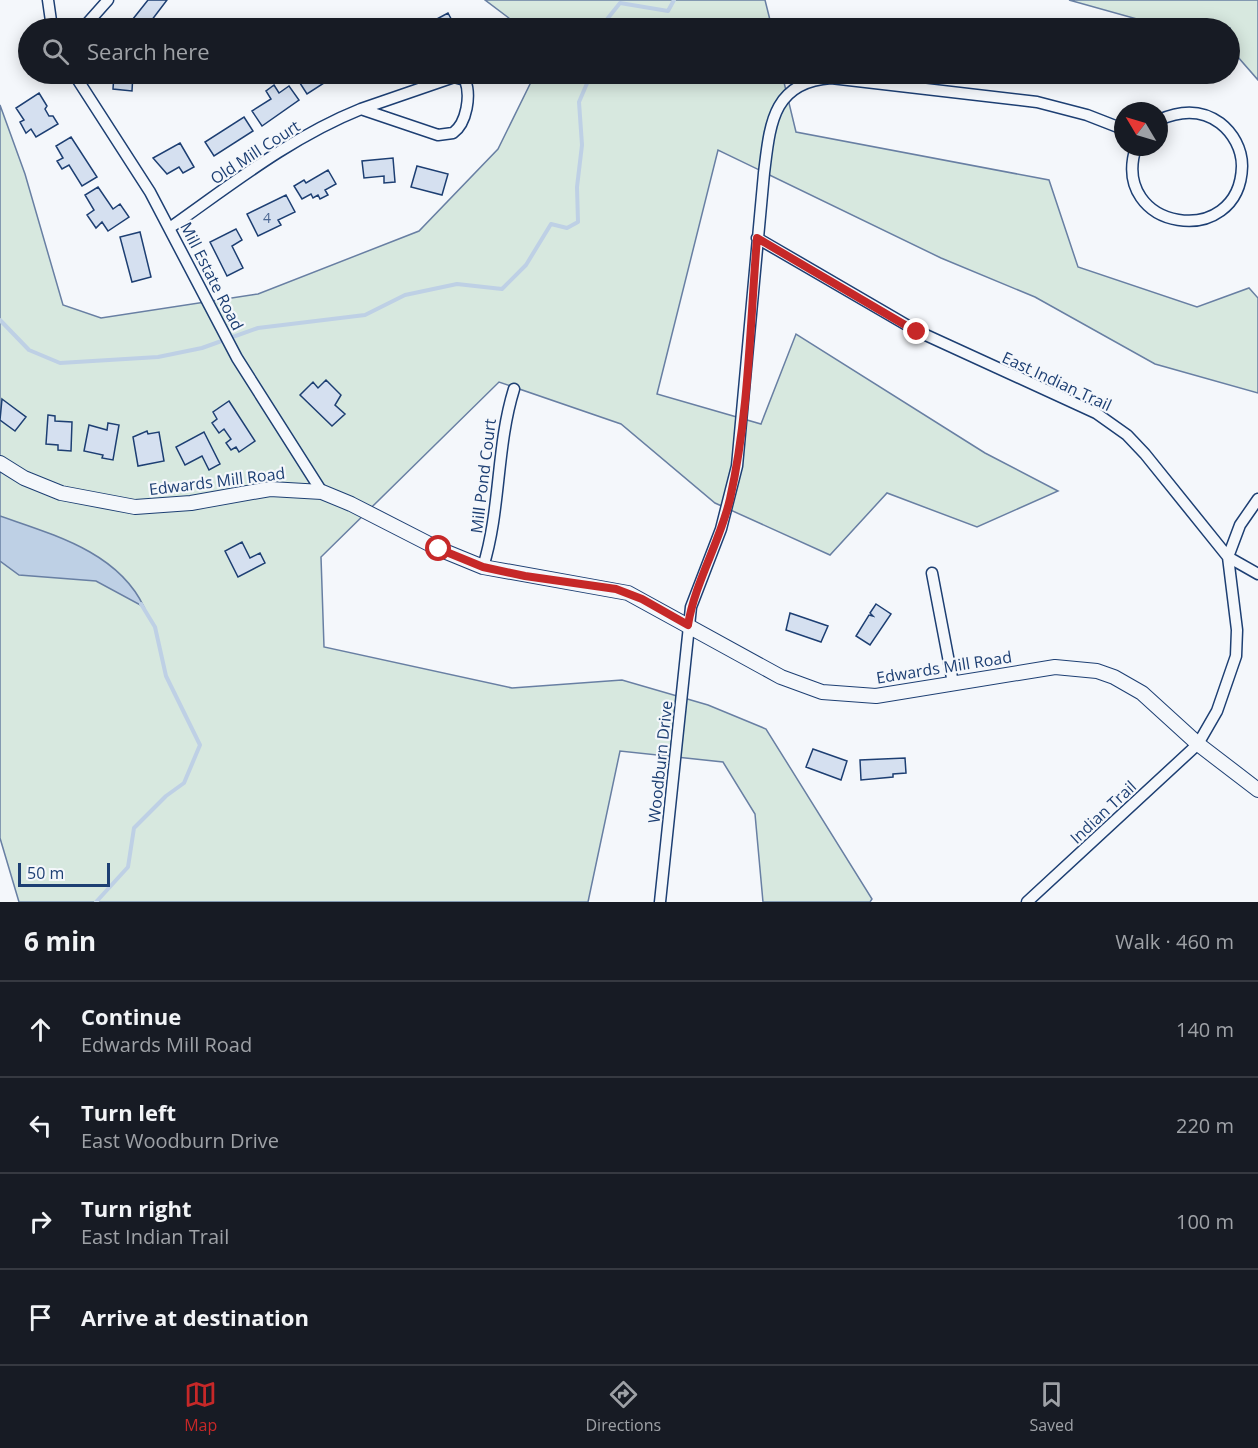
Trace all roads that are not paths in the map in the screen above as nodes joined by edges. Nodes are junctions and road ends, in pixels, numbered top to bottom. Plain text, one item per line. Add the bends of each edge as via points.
1 (48, 0) edge
2 (108, 0) edge
3 (51, 18) edge
4 (92, 18) edge
5 (80, 84) edge
6 (432, 84) edge
7 (466, 84) edge
8 (804, 84) edge
9 (882, 84) edge
10 (361, 109) junction
11 (1168, 117) edge
12 (1114, 126) edge
13 (1134, 156) edge
14 (171, 227) junction
15 (757, 238) junction
16 (514, 389) dead end
17 (0, 464) edge
18 (322, 492) junction
19 (1258, 499) edge
20 (1228, 557) junction
21 (483, 567) junction
22 (932, 573) dead end
23 (1258, 574) edge
24 (688, 625) junction
25 (953, 683) junction
26 (1198, 744) junction
27 (1258, 789) edge
28 (660, 902) edge
29 (1027, 902) edge

1 - 3 street
2 - 4 street
5 - 14 street, Mill Estate Road
6 - 10 street, Old Mill Court
7 - 10 street, Old Mill Court via 460,126 446,135
8 - 15 street, Woodburn Drive via 787,94 772,119
9 - 12 street, Woodburn Drive via 1037,102
10 - 14 street, Old Mill Court via 294,142
11 - 13 street via 1194,112 1217,121 1230,134 1239,149 1242,174 1226,206 1193,222 1168,219 1141,196 1135,185
14 - 18 street, Mill Estate Road via 237,358
15 - 20 street, East Indian Trail via 917,332 1107,420 1145,454
15 - 24 street, Woodburn Drive via 737,466 722,529 691,607
16 - 21 street, Mill Pond Court via 503,430
17 - 18 street, Edwards Mill Road via 61,493 135,507 191,503 270,489
18 - 21 street, Edwards Mill Road
19 - 20 street via 1240,525
20 - 23 street
20 - 26 street via 1237,630 1236,656 1217,711
21 - 24 street, Edwards Mill Road via 616,589
22 - 25 street
24 - 25 street, Edwards Mill Road via 781,677 822,692 876,696
24 - 28 street, Woodburn Drive
25 - 26 street, Edwards Mill Road via 1055,667 1097,671 1142,693
26 - 27 street, Edwards Mill Road
26 - 29 street, Indian Trail

